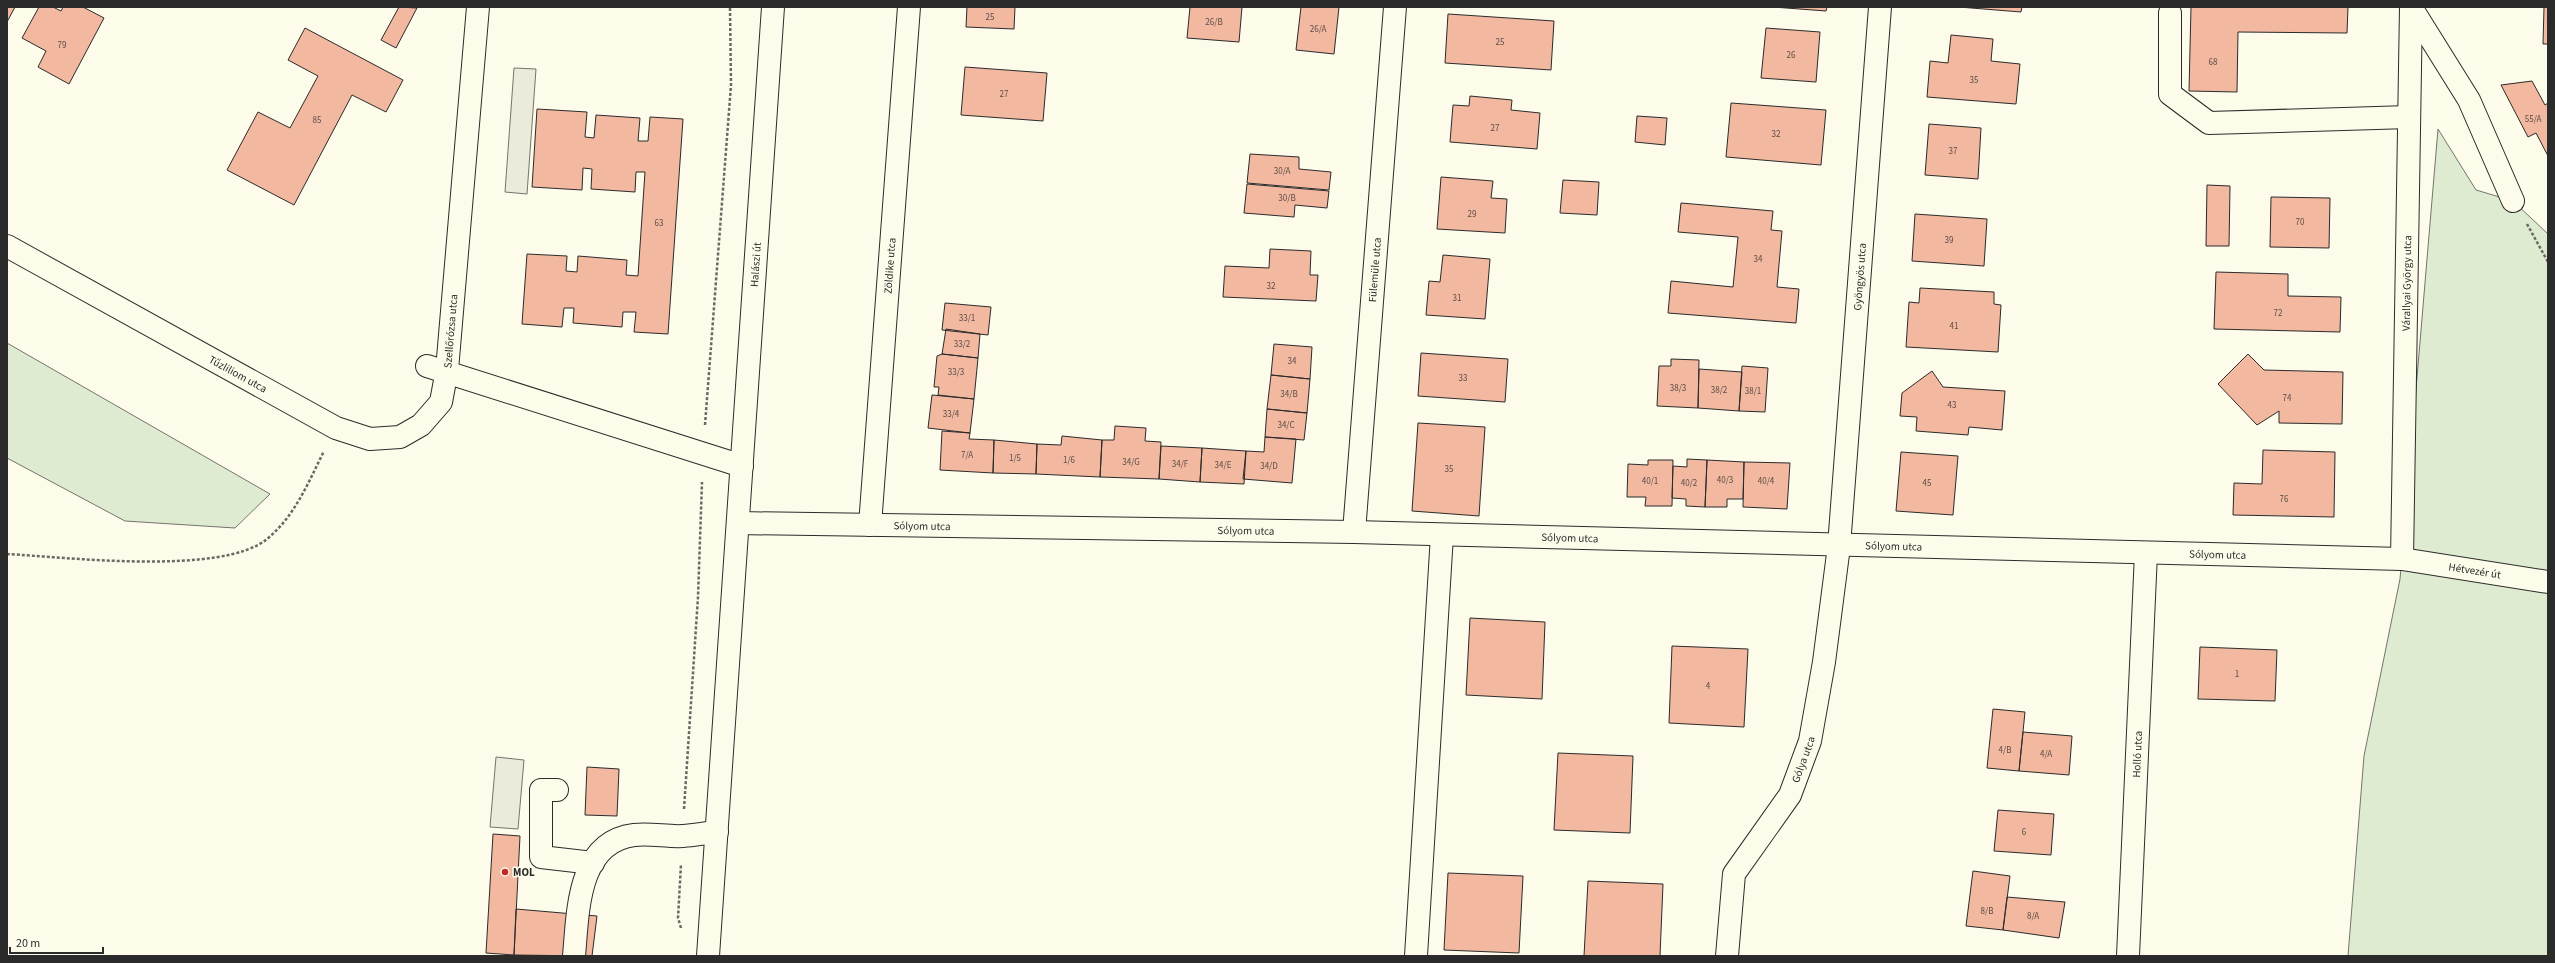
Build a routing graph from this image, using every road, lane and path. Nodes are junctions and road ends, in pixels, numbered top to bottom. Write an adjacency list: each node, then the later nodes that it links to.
1 (478, 7): 11 (street, Szellőrózsa utca)
2 (773, 7): 13 (street, Halászi út)
3 (908, 7): 15 (street, Zöldike utca)
4 (1395, 7): 16 (street, Fülemüle utca)
5 (1880, 7): 18 (street, Gyöngyös utca)
6 (2170, 14): 7 (street)
7 (2409, 117): 8 (street, Várallyai György utca); 21 (street, Várallyai György utca)
8 (2514, 202): 10 (path)
9 (7, 246): 12 (street, Tűzliliom utca)
10 (2548, 262)
11 (437, 368): 12 (street, Tűzliliom utca); 13 (street, Szellőrózsa utca)
12 (336, 428): 20 (path)
13 (742, 466): 14 (street, Halászi út)
14 (738, 523): 15 (street, Sólyom utca); 24 (street, Halászi út)
15 (870, 525): 16 (street, Sólyom utca)
16 (1354, 532): 17 (street, Sólyom utca)
17 (1442, 535): 18 (street, Sólyom utca); 28 (street)
18 (1839, 546): 19 (street, Sólyom utca); 29 (street, Gólya utca)
19 (2146, 553): 21 (street, Sólyom utca); 30 (street, Holló utca)
20 (7, 554)
21 (2402, 558): 22 (street, Hétvezér út)
22 (2548, 582)
23 (557, 790): 25 (street)
24 (717, 832): 25 (street); 27 (street, Halászi út)
25 (593, 863): 26 (street)
26 (574, 956)
27 (708, 956)
28 (1416, 956)
29 (1727, 956)
30 (2128, 956)

